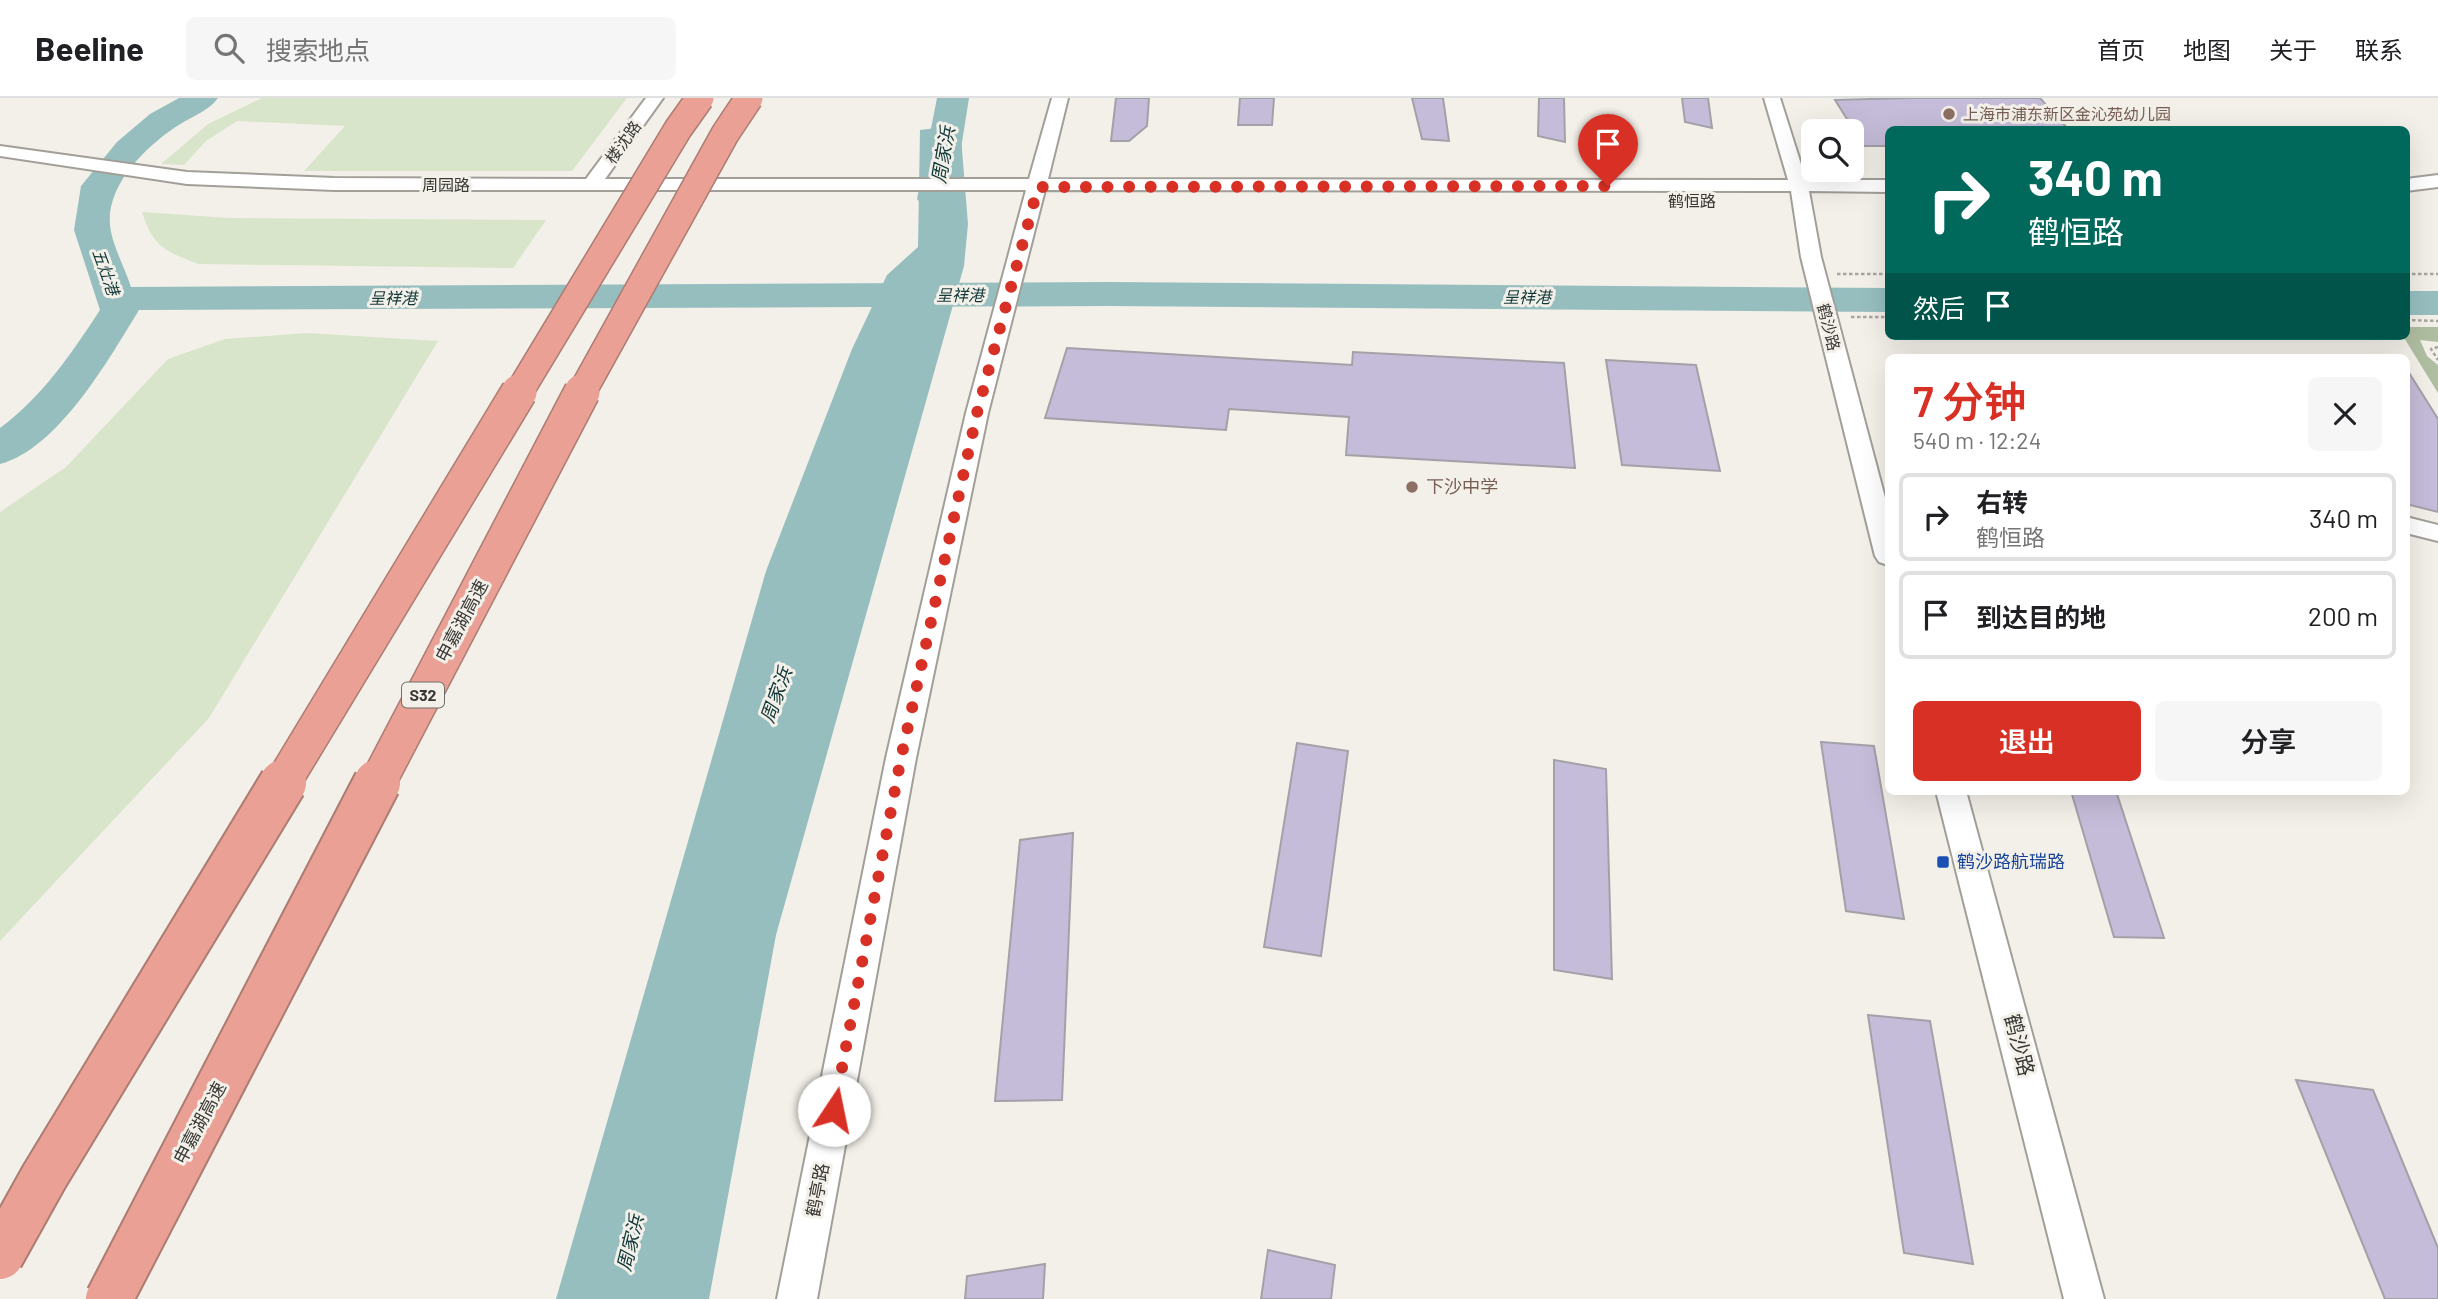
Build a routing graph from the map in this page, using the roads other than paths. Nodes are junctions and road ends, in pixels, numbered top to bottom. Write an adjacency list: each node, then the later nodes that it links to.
1 (655, 98): 14 (street, 楼沈路)
2 (700, 98): 26 (highway, bridge)
3 (749, 98): 27 (highway, 申嘉湖高速 / S32, bridge)
4 (1060, 98): 17 (street, 鹤亭路)
5 (1772, 98): 18 (street, 鹤沙路)
6 (0, 151): 9 (street)
7 (0, 166): 9 (street)
8 (2438, 167): 10 (street)
9 (58, 168): 11 (street)
10 (2410, 169)
11 (153, 181): 14 (street, 周园路); 16 (street, 周园路)
12 (2438, 181): 13 (street)
13 (2410, 184)
14 (591, 185): 16 (street, 周园路)
15 (1885, 186): 18 (street, 鹤恒路)
16 (893, 192): 17 (street, 鹤恒路)
17 (1037, 193): 18 (street, 鹤恒路); 28 (street, 鹤亭路)
18 (1800, 193): 19 (street, 鹤恒路); 20 (street, 鹤沙路)
19 (1885, 201)
20 (1862, 453): 21 (street); 24 (street, 鹤沙路)
21 (1885, 455)
22 (2410, 526): 23 (street)
23 (2438, 533)
24 (1885, 543)
25 (1952, 795): 29 (street, 鹤沙路)
26 (0, 1256)
27 (109, 1299)
28 (797, 1299)
29 (2084, 1299)

